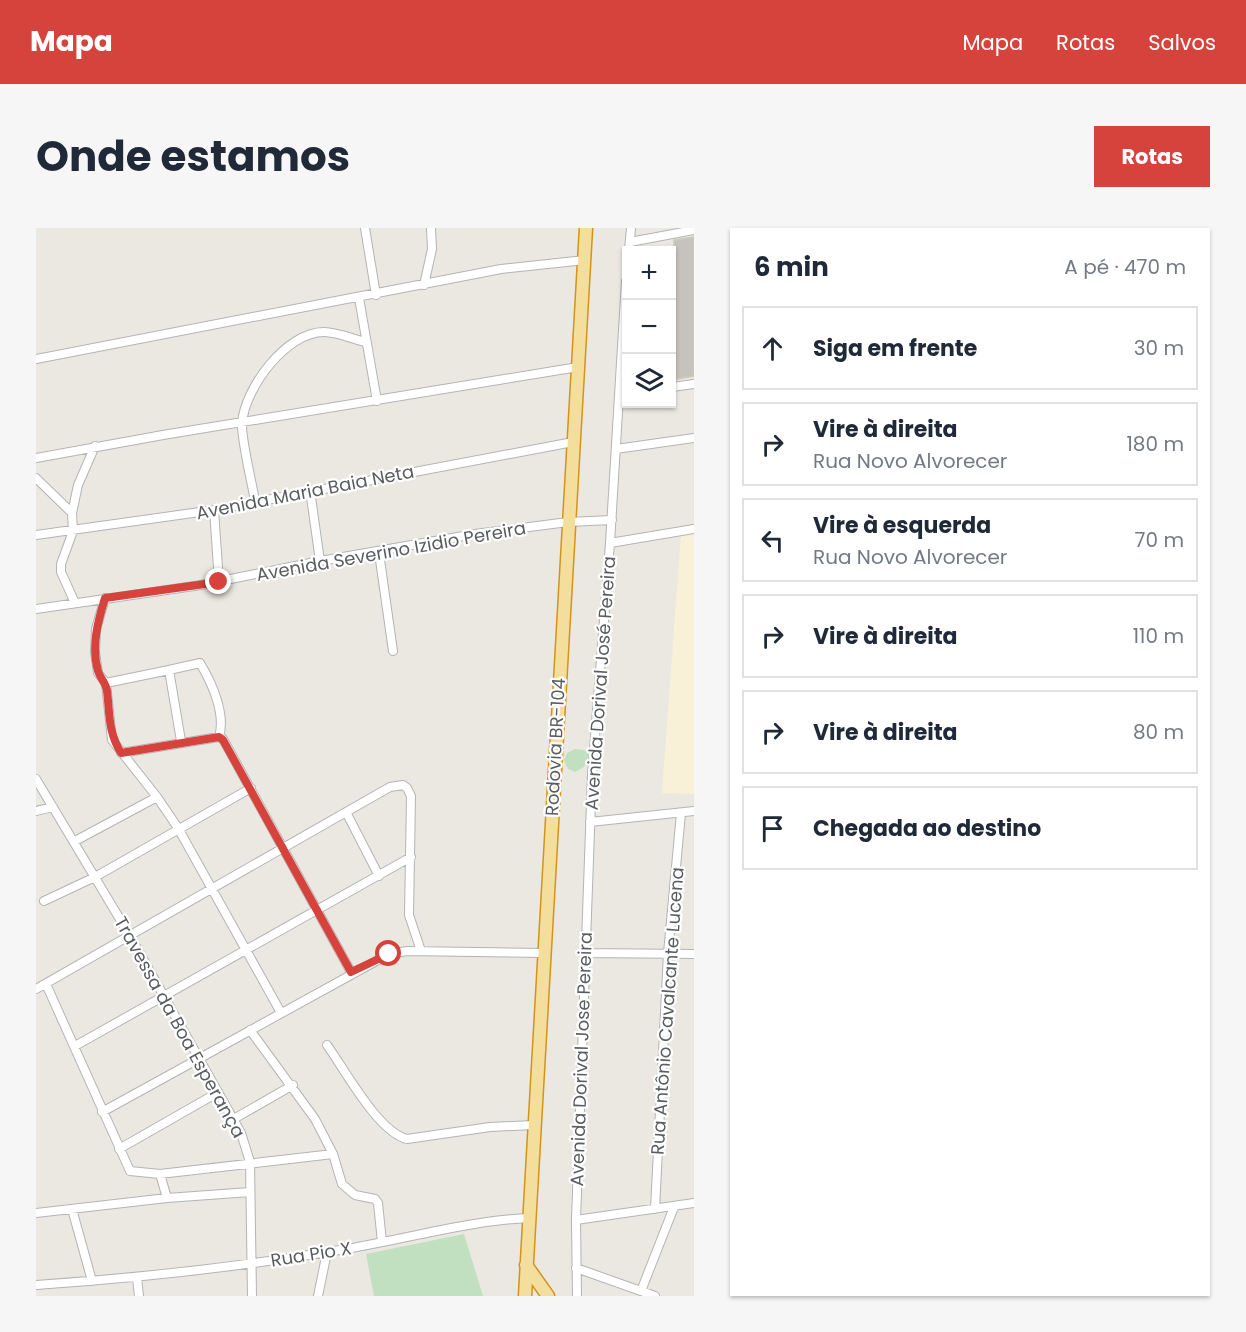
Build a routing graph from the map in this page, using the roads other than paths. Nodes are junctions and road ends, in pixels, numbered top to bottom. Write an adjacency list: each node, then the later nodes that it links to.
1 (364, 228): 9 (street)
2 (431, 228): 8 (street)
3 (586, 228): 7 (highway, Rodovia BR-104)
4 (631, 228): 6 (street)
5 (694, 230): 6 (street)
6 (629, 246)
7 (585, 260): 8 (street); 15 (highway, Rodovia BR-104)
8 (424, 285): 9 (street)
9 (375, 295): 10 (street)
10 (358, 298): 12 (street); 14 (street)
11 (626, 300): 13 (street, Avenida Dorival José Pereira)
12 (365, 342): 18 (street); 20 (street)
13 (624, 354)
14 (36, 359)
15 (578, 367): 18 (street); 22 (highway, Rodovia BR-104)
16 (694, 384): 17 (street)
17 (676, 386)
18 (376, 400): 20 (street)
19 (622, 403): 24 (street, Avenida Dorival José Pereira)
20 (242, 423): 23 (street); 28 (street)
21 (694, 438): 24 (street)
22 (573, 442): 27 (street, Avenida Maria Baia Neta); 32 (highway, Rodovia BR-104)
23 (95, 446): 25 (street); 30 (street)
24 (616, 449): 31 (street, Avenida Dorival José Pereira)
25 (36, 459)
26 (36, 478): 30 (street)
27 (309, 490): 28 (street, Avenida Maria Baia Neta); 38 (street)
28 (255, 501): 29 (street, Avenida Maria Baia Neta)
29 (214, 510): 34 (street, Avenida Maria Baia Neta); 39 (street)
30 (72, 513): 34 (street)
31 (612, 520): 32 (street, Avenida Severino Izidio Pereira); 36 (street, Avenida Dorival José Pereira)
32 (568, 522): 37 (street, Avenida Severino Izidio Pereira); 70 (highway, Rodovia BR-104)
33 (694, 529): 36 (street)
34 (73, 531): 35 (street, Avenida Maria Baia Neta); 41 (street)
35 (36, 535)
36 (610, 543): 57 (street, Avenida Dorival José Pereira)
37 (379, 553): 38 (street, Avenida Severino Izidio Pereira); 43 (street)
38 (321, 561): 39 (street, Avenida Severino Izidio Pereira)
39 (219, 582): 40 (street, Avenida Severino Izidio Pereira)
40 (105, 598): 41 (street, Avenida Severino Izidio Pereira); 45 (street)
41 (75, 603): 42 (street, Avenida Severino Izidio Pereira)
42 (36, 609)
43 (393, 651)
44 (169, 670): 45 (street); 46 (street); 47 (street)
45 (106, 683): 48 (street)
46 (219, 737): 47 (street); 50 (street)
47 (181, 741): 48 (street)
48 (121, 753): 51 (street)
49 (36, 779): 52 (street, Travessa da Boa Esperança)
50 (251, 788): 58 (street); 60 (street)
51 (157, 797): 58 (street); 59 (street)
52 (54, 807): 53 (street); 59 (street, Travessa da Boa Esperança)
53 (36, 811)
54 (694, 811): 56 (street)
55 (346, 812): 60 (street); 61 (street); 62 (street)
56 (681, 813): 57 (street); 72 (street, Rua Antônio Cavalcante Lucena)
57 (590, 822): 71 (street, Avenida Dorival Jose Pereira)
58 (177, 828): 63 (street); 64 (street)
59 (75, 841): 63 (street, Travessa da Boa Esperança)
60 (283, 849): 64 (street); 66 (street)
61 (411, 857): 62 (street); 69 (street)
62 (379, 876): 66 (street)
63 (95, 877): 65 (street); 67 (street, Travessa da Boa Esperança)
64 (212, 890): 67 (street); 68 (street)
65 (44, 901)
66 (318, 911): 68 (street); 74 (street)
67 (130, 936): 75 (street); 77 (street, Travessa da Boa Esperança)
68 (245, 951): 77 (street); 78 (street)
69 (421, 951): 70 (street); 74 (street)
70 (544, 953): 87 (highway, Rodovia BR-104)
71 (584, 953): 72 (street); 100 (street, Avenida Dorival Jose Pereira)
72 (668, 953): 73 (street); 97 (street, Rua Antônio Cavalcante Lucena)
73 (694, 954)
74 (351, 972): 78 (street)
75 (46, 984): 76 (street); 81 (street)
76 (36, 989)
77 (163, 997): 81 (street); 82 (street, Travessa da Boa Esperança)
78 (280, 1011): 79 (street)
79 (250, 1030): 82 (street); 83 (street)
80 (327, 1045): 87 (street)
81 (75, 1046): 85 (street)
82 (198, 1059): 84 (street, Travessa da Boa Esperança); 85 (street)
83 (293, 1085): 86 (street); 89 (street)
84 (217, 1093): 86 (street, Travessa da Boa Esperança); 88 (street)
85 (102, 1112): 88 (street)
86 (232, 1119): 90 (street, Travessa da Boa Esperança)
87 (534, 1125): 99 (highway, Rodovia BR-104)
88 (119, 1149): 91 (street)
89 (333, 1154): 90 (street); 101 (street)
90 (250, 1162): 91 (street); 92 (street, Travessa da Boa Esperança)
91 (160, 1174): 93 (street)
92 (250, 1192): 93 (street); 103 (street, Travessa da Boa Esperança)
93 (167, 1198): 96 (street)
94 (694, 1203): 95 (street)
95 (674, 1207): 97 (street); 109 (street)
96 (72, 1209): 98 (street); 107 (street)
97 (655, 1209): 100 (street)
98 (36, 1213)
99 (529, 1218): 101 (street, Rua Pio X); 104 (highway, Rodovia BR-104)
100 (576, 1220): 105 (street, Avenida Dorival Jose Pereira)
101 (382, 1242): 102 (street, Rua Pio X)
102 (327, 1252): 103 (street, Rua Pio X); 112 (street)
103 (251, 1263): 106 (street, Rua Pio X); 111 (street, Travessa da Boa Esperança)
104 (526, 1265): 113 (highway, Rodovia BR-104); 114 (highway)
105 (576, 1268): 109 (street); 115 (street, Avenida Dorival Jose Pereira)
106 (137, 1278): 107 (street, Rua Pio X); 110 (street)
107 (92, 1281): 108 (street, Rua Pio X)
108 (36, 1285)
109 (641, 1291): 116 (street)
110 (139, 1296)
111 (252, 1296)
112 (318, 1296)
113 (525, 1296)
114 (548, 1296)
115 (577, 1296)
116 (655, 1296)

